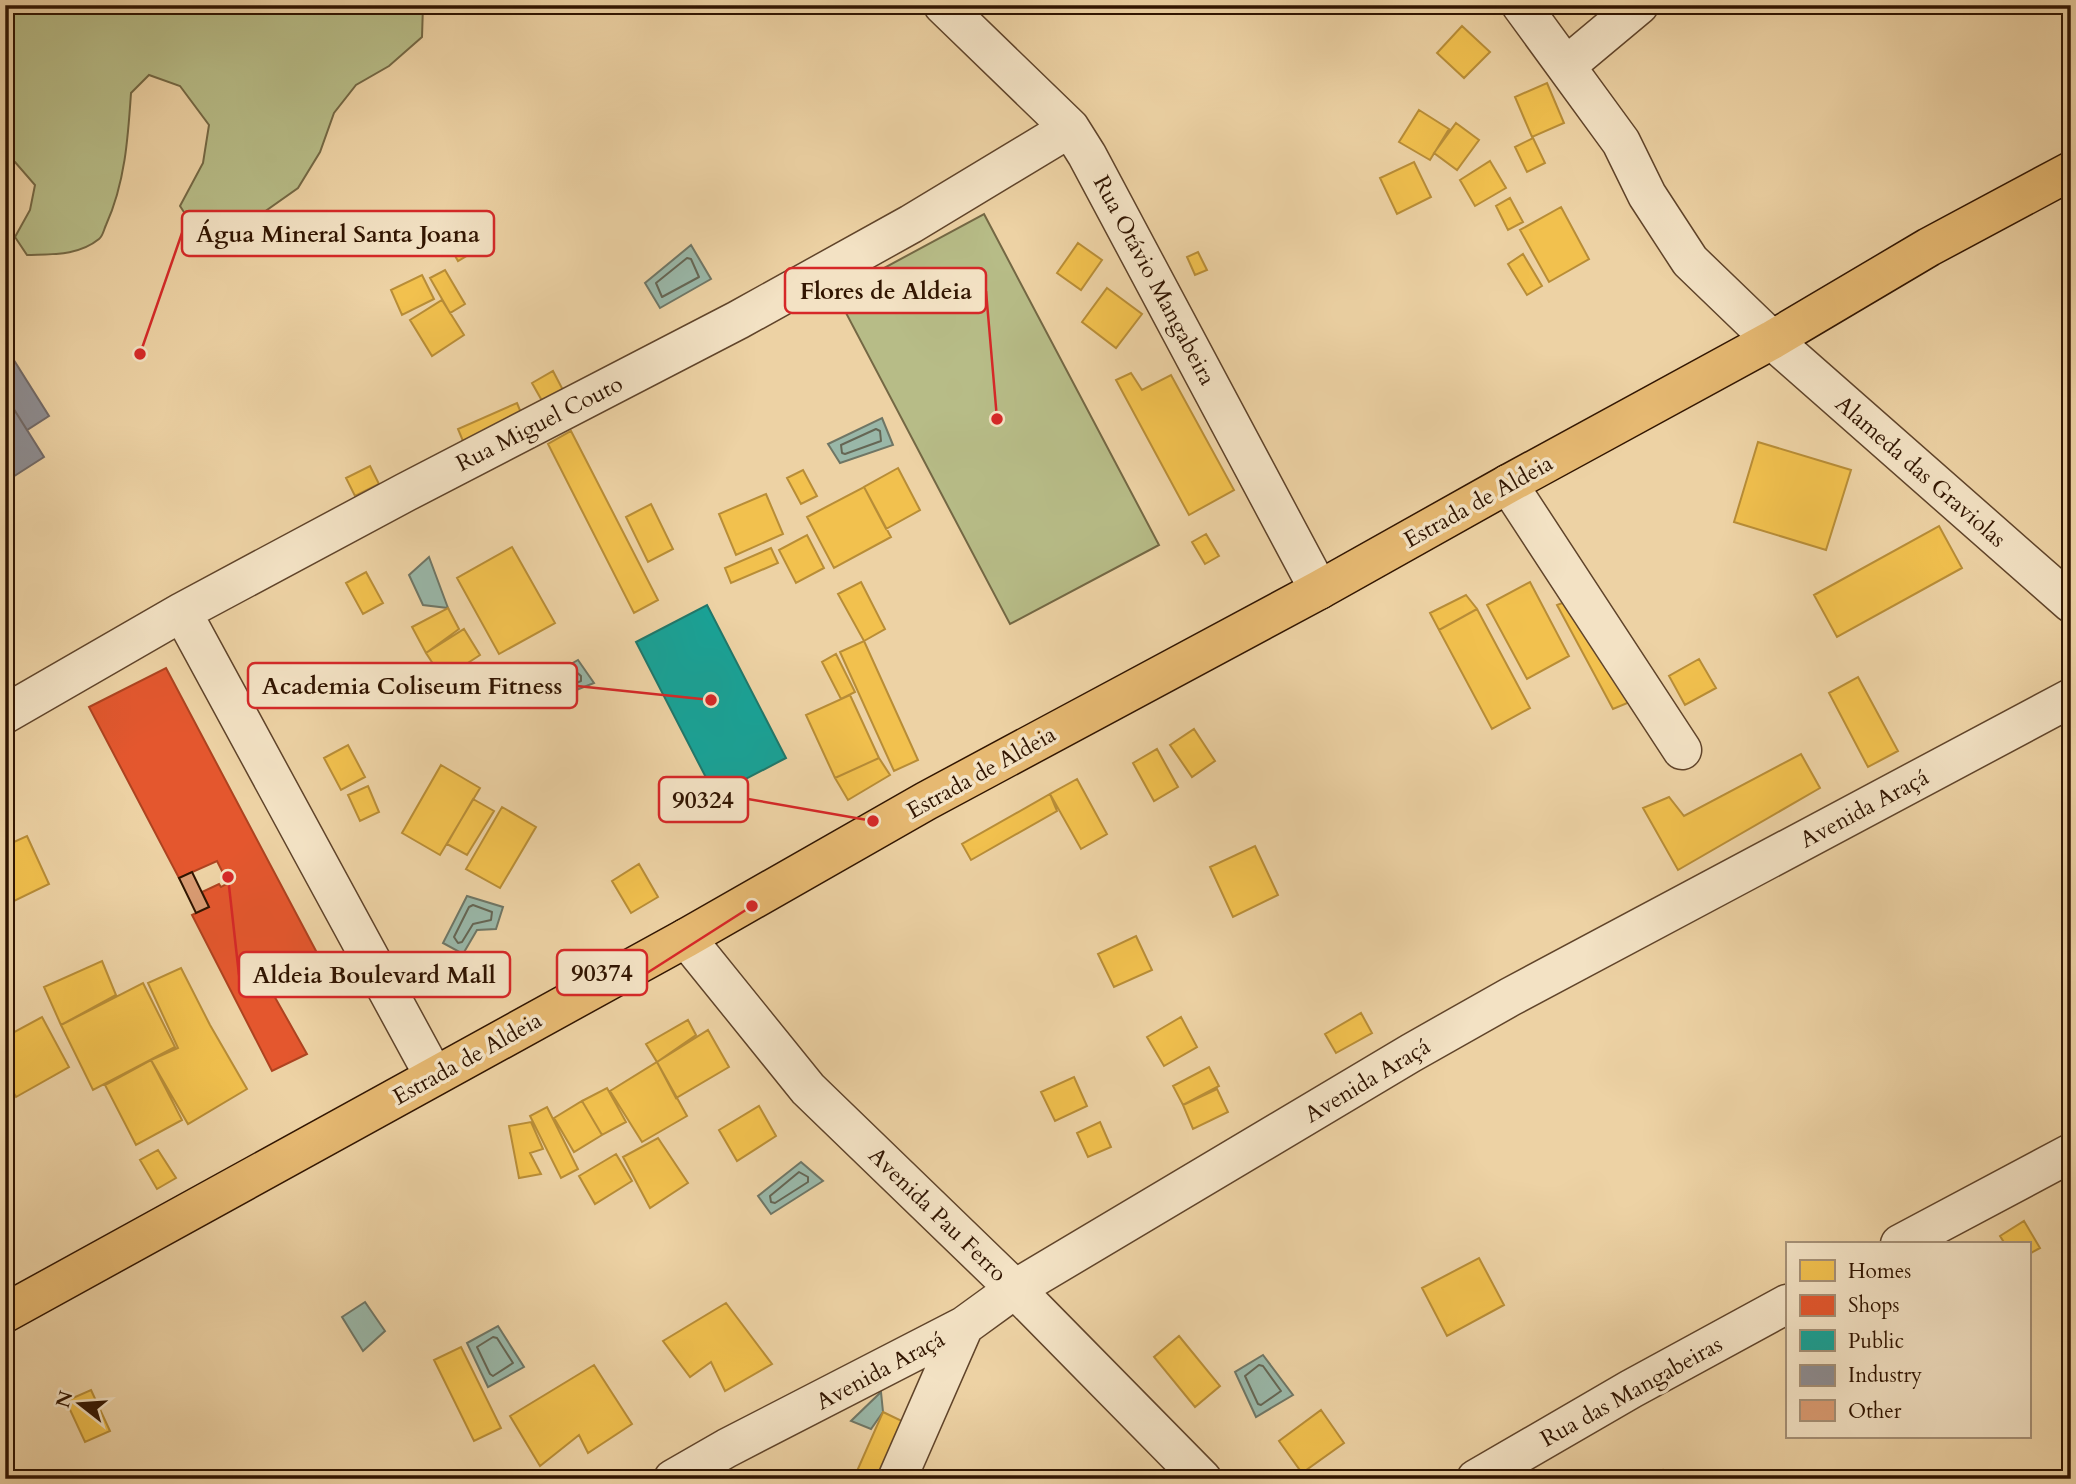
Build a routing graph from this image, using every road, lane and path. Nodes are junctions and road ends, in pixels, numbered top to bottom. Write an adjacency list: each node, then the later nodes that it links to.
1 (943, 5): 5 (street, Rua Otávio Mangabeira)
2 (1521, 5): 4 (street, Alameda das Graviolas)
3 (1639, 5): 4 (street)
4 (1566, 66): 7 (street, Alameda das Graviolas)
5 (1070, 128): 9 (street, Rua Otávio Mangabeira); 11 (street, Rua Miguel Couto)
6 (2071, 171): 7 (main road, Estrada de Aldeia)
7 (1772, 340): 8 (main road, Estrada de Aldeia); 10 (street, Alameda das Graviolas)
8 (1508, 484): 9 (main road, Estrada de Aldeia); 14 (street)
9 (1320, 590): 15 (main road, Estrada de Aldeia)
10 (2071, 603)
11 (182, 612): 13 (street, Rua Miguel Couto); 16 (street)
12 (2071, 698): 19 (street, Avenida Araçá)
13 (5, 714)
14 (1682, 750)
15 (686, 938): 16 (main road, Estrada de Aldeia); 19 (street, Avenida Pau Ferro)
16 (434, 1076): 21 (main road, Estrada de Aldeia)
17 (2071, 1153): 18 (street)
18 (1904, 1242)
19 (1015, 1289): 22 (street, Avenida Araçá); 25 (street, Avenida Pau Ferro)
20 (1786, 1305): 26 (street, Rua das Mangabeiras)
21 (5, 1313)
22 (964, 1326): 23 (street, Avenida Araçá); 24 (street)
23 (673, 1479)
24 (897, 1479)
25 (1202, 1479)
26 (1476, 1479)

